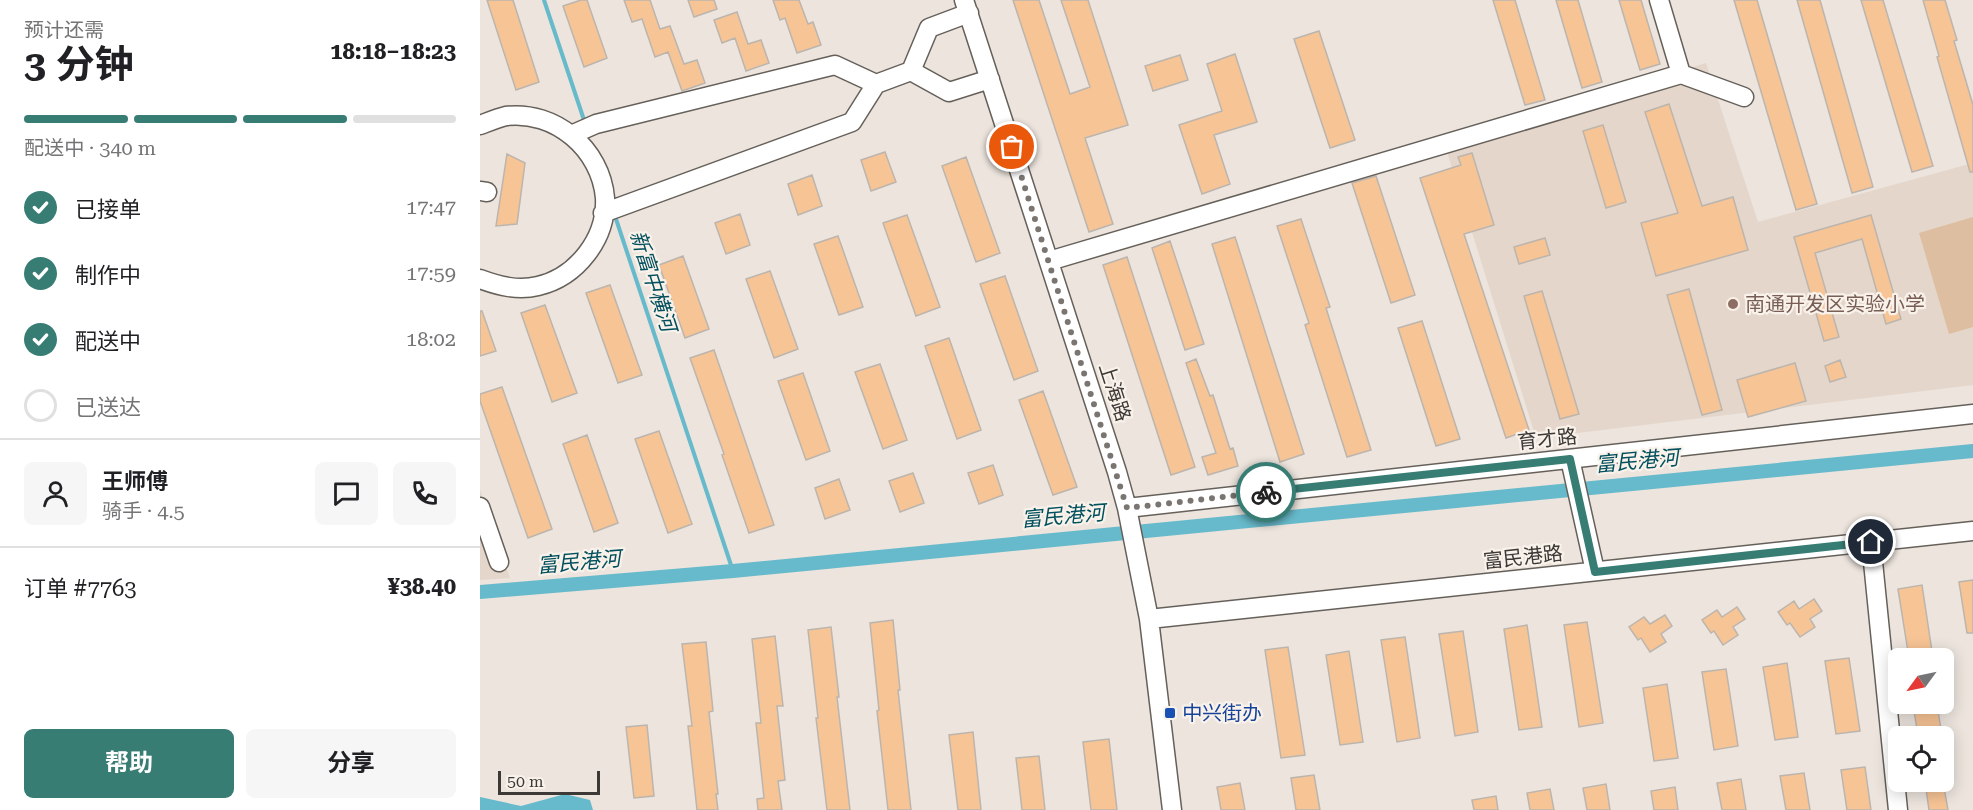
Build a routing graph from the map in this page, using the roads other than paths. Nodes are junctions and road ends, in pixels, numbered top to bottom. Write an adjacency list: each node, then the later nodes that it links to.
1 (1659, 0): 4 (street)
2 (966, 7): 3 (street); 5 (street, 上海路)
3 (911, 71): 5 (street); 6 (street)
4 (1681, 74): 7 (street); 11 (street)
5 (990, 79): 11 (street, 上海路)
6 (876, 84): 9 (street); 10 (street)
7 (1744, 97)
8 (480, 124): 9 (street)
9 (571, 135): 10 (street)
10 (603, 213): 12 (street)
11 (1049, 261): 16 (street, 上海路)
12 (480, 279)
13 (1973, 414): 14 (street, 育才路)
14 (1570, 459): 16 (street, 育才路); 20 (street)
15 (480, 507): 19 (street)
16 (1127, 508): 21 (street, 上海路)
17 (1973, 531): 18 (street, 富民港路)
18 (1871, 542): 20 (street, 富民港路); 23 (street)
19 (499, 562)
20 (1595, 572): 21 (street, 富民港路)
21 (1149, 619): 22 (street, 上海路)
22 (1172, 810)
23 (1898, 810)

